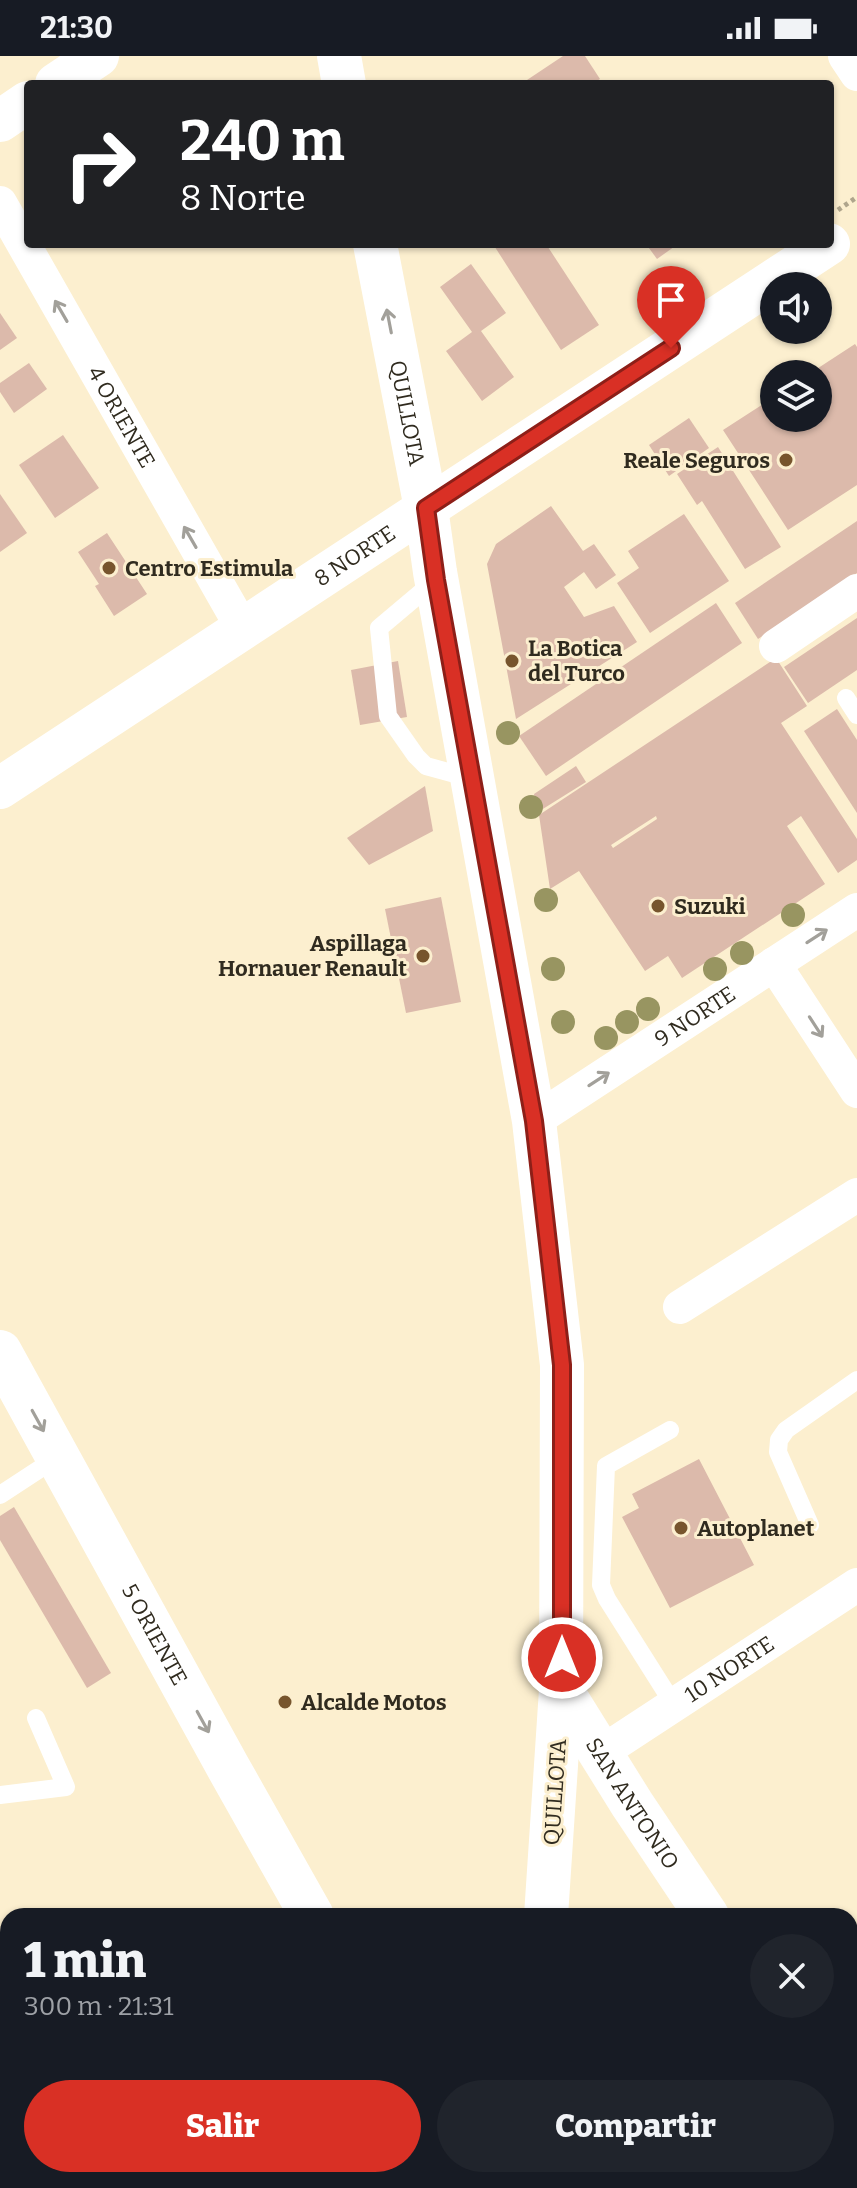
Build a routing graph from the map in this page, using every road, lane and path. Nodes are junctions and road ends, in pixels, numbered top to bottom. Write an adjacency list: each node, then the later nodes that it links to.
1 (98, 56): 5 (street)
2 (339, 56): 6 (main road)
3 (845, 56): 4 (street)
4 (857, 74)
5 (62, 80)
6 (343, 80)
7 (24, 105): 8 (street)
8 (0, 121)
9 (857, 197): 11 (path)
10 (0, 203): 14 (street, 4 ORIENTE, one-way to 10)
11 (834, 211)
12 (857, 226): 13 (street, 8 NORTE)
13 (834, 241)
14 (24, 245)
15 (26, 248): 21 (street, 4 ORIENTE, one-way to 15)
16 (376, 248): 18 (main road, QUILLOTA, one-way to 16)
17 (824, 248): 18 (street, 8 NORTE)
18 (426, 508): 19 (main road, QUILLOTA); 21 (street, 8 NORTE)
19 (436, 580): 25 (main road, QUILLOTA); 25 (lane)
20 (857, 591): 22 (street)
21 (243, 629): 26 (street, 8 NORTE)
22 (776, 646)
23 (846, 698): 24 (lane)
24 (857, 715)
25 (472, 779): 30 (main road, QUILLOTA)
26 (0, 788)
27 (857, 910): 28 (street, 9 NORTE, one-way to 27)
28 (774, 964): 29 (street, one-way to 29); 30 (street, 9 NORTE, one-way to 28)
29 (857, 1091)
30 (534, 1121): 37 (main road, QUILLOTA)
31 (857, 1195): 32 (street)
32 (680, 1307)
33 (0, 1352): 36 (main road, 5 ORIENTE, one-way to 36)
34 (857, 1380): 39 (lane)
35 (670, 1430): 37 (lane)
36 (58, 1457): 38 (lane); 46 (main road, 5 ORIENTE, one-way to 46)
37 (584, 1467): 41 (main road, QUILLOTA); 42 (lane)
38 (0, 1495)
39 (810, 1525)
40 (857, 1585): 42 (street, 10 NORTE)
41 (561, 1690): 44 (main road, SAN ANTONIO); 47 (main road, QUILLOTA)
42 (674, 1705): 44 (street, 10 NORTE)
43 (36, 1718): 45 (lane)
44 (602, 1752): 48 (main road, SAN ANTONIO)
45 (0, 1795)
46 (308, 1908)
47 (547, 1908)
48 (702, 1908)

